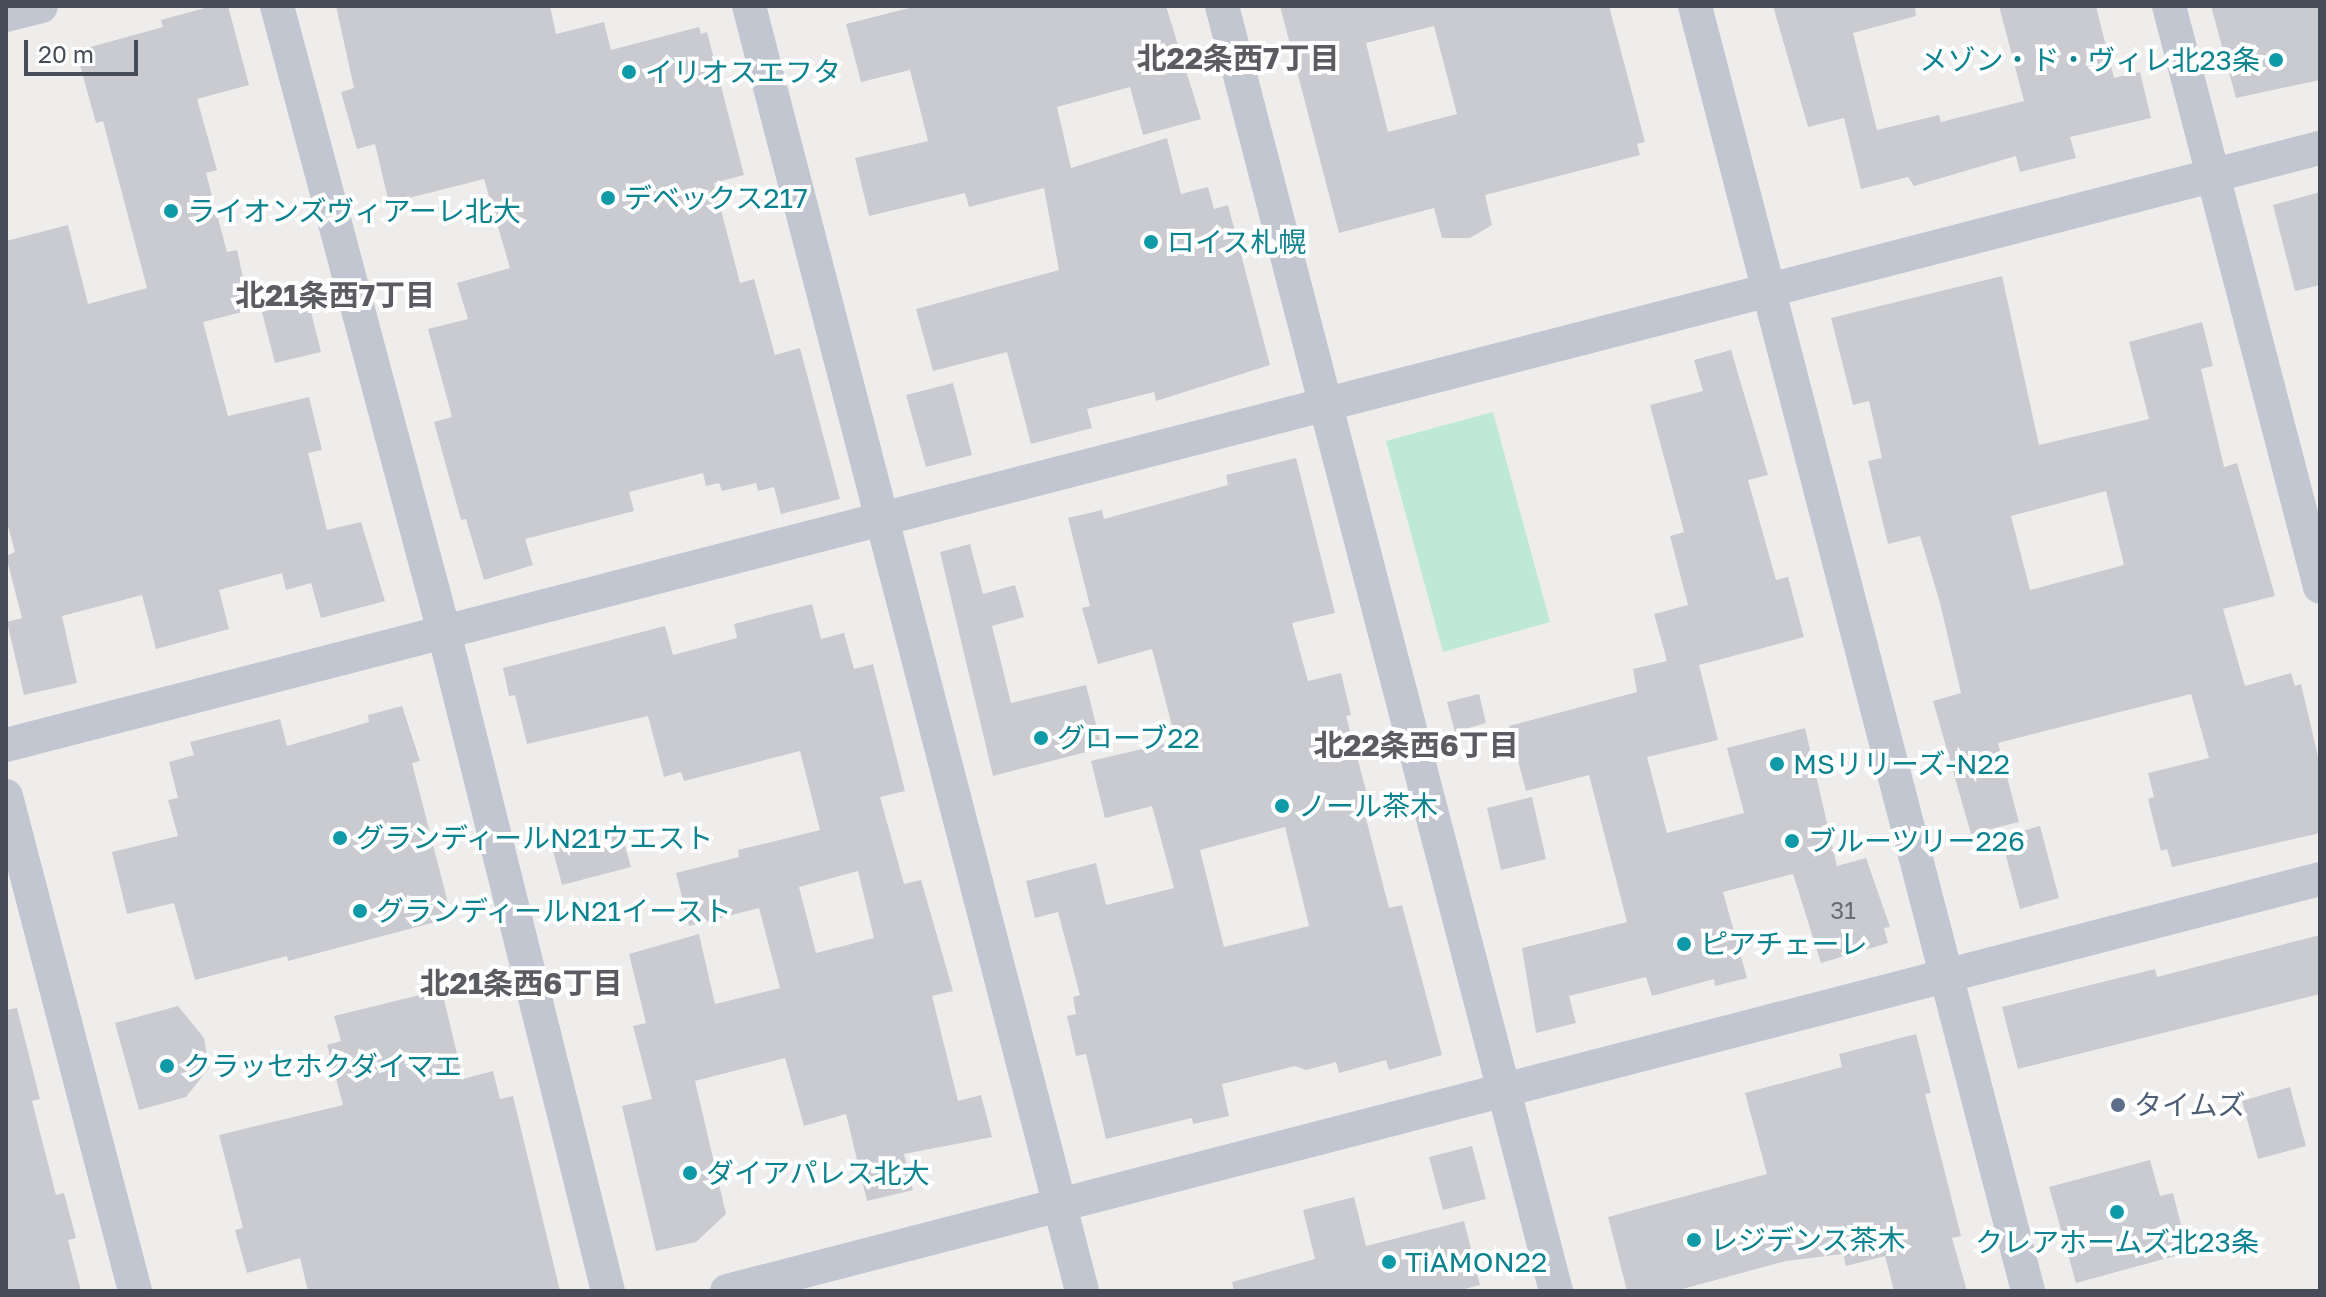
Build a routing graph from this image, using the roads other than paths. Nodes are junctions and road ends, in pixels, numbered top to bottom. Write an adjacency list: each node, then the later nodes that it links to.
1 (41, 6): 7 (street)
2 (277, 6): 14 (street)
3 (749, 6): 12 (street)
4 (1222, 6): 11 (street)
5 (1695, 6): 10 (street)
6 (2169, 6): 9 (street)
7 (6, 15)
8 (2320, 148): 9 (street)
9 (2214, 175): 10 (street); 13 (street)
10 (1769, 291): 11 (street); 18 (street)
11 (1325, 405): 12 (street); 19 (street)
12 (883, 519): 14 (street); 20 (street)
13 (2320, 587)
14 (444, 632): 15 (street); 22 (street)
15 (6, 745)
16 (6, 796): 21 (street)
17 (2320, 879): 18 (street)
18 (1946, 976): 19 (street); 26 (street)
19 (1503, 1091): 20 (street); 25 (street)
20 (1059, 1205): 23 (street); 24 (street)
21 (135, 1291)
22 (608, 1291)
23 (727, 1291)
24 (1082, 1291)
25 (1556, 1291)
26 (2028, 1291)

